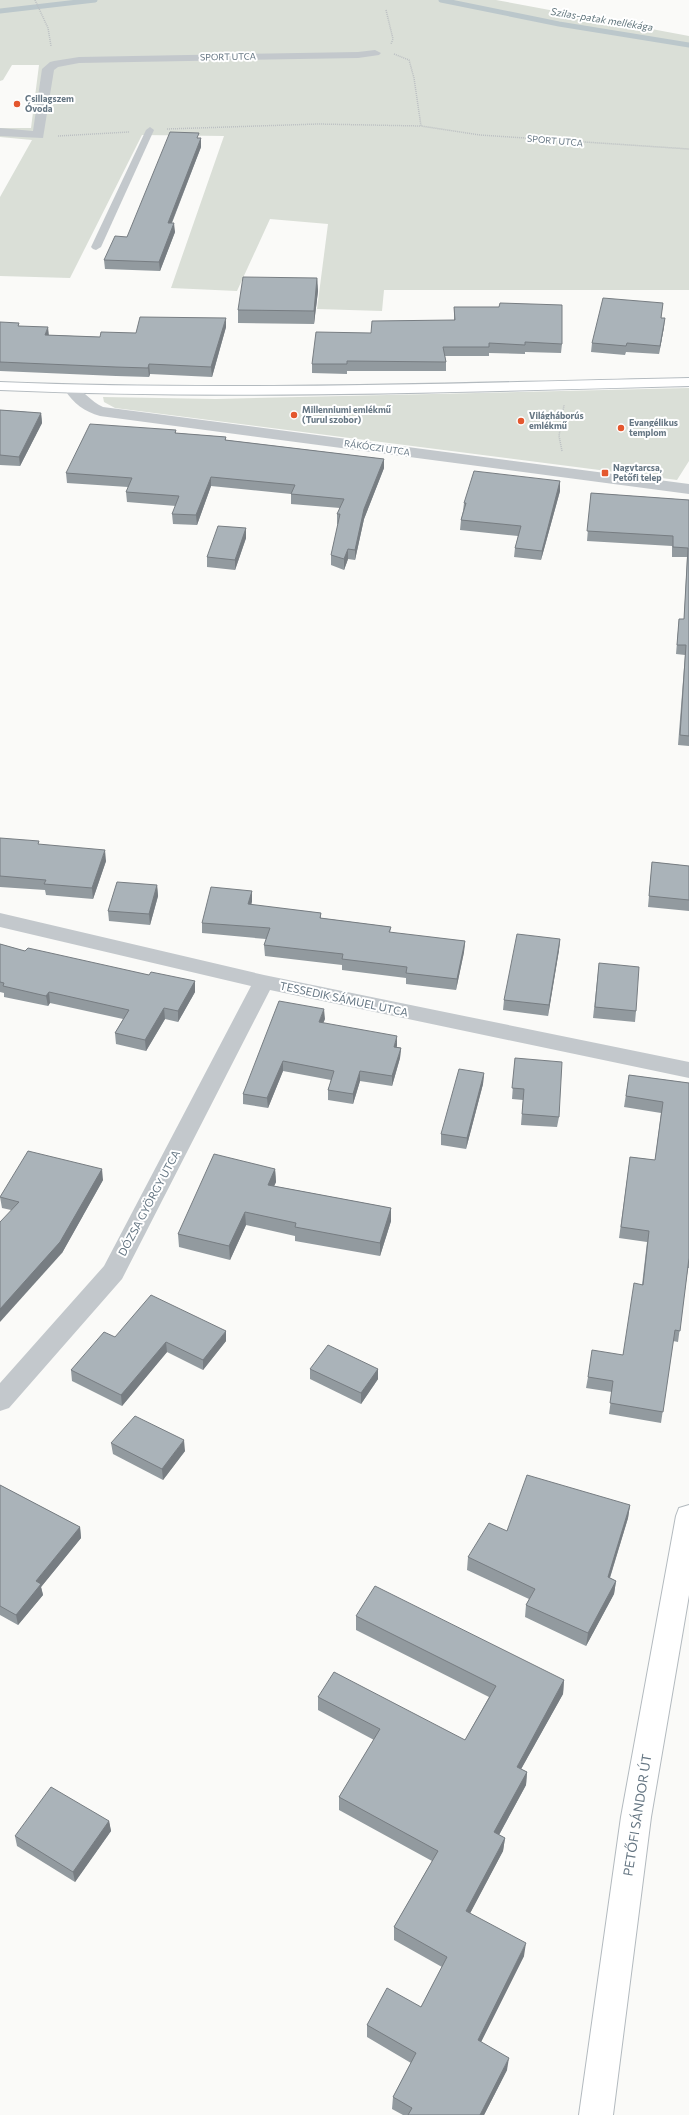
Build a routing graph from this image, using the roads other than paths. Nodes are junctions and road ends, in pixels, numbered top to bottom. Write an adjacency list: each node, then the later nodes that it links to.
1 (375, 53): 3 (street, SPORT UTCA)
2 (150, 130): 4 (lane)
3 (0, 132)
4 (96, 247)
5 (689, 382): 7 (main road)
6 (0, 386): 7 (main road)
7 (72, 390): 8 (street, RÁKÓCZI UTCA)
8 (689, 489)
9 (0, 920): 10 (street, TESSEDIK SÁMUEL UTCA)
10 (264, 982): 11 (street, TESSEDIK SÁMUEL UTCA); 12 (street, DÓZSA GYÖRGY UTCA)
11 (689, 1070)
12 (0, 1401)
13 (689, 1516): 14 (main road, PETŐFI SÁNDOR ÚT)
14 (683, 1574): 15 (main road, PETŐFI SÁNDOR ÚT)
15 (596, 2115)

